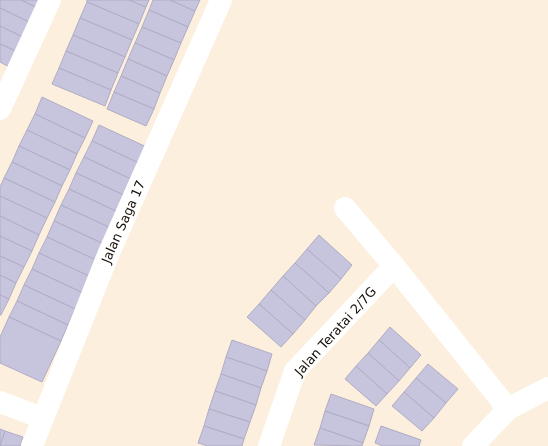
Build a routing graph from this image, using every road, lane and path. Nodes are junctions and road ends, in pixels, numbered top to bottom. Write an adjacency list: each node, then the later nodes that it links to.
1 (50, 0): 3 (street)
2 (221, 0): 9 (street, Jalan Saga 17)
3 (0, 109)
4 (345, 208): 5 (street)
5 (394, 266): 8 (street); 11 (street, Jalan Teratai 2/7G)
6 (548, 388): 8 (street)
7 (0, 402): 9 (street)
8 (508, 409): 12 (street)
9 (42, 418): 10 (street, Jalan Saga 17)
10 (32, 446)
11 (269, 446)
12 (473, 446)

